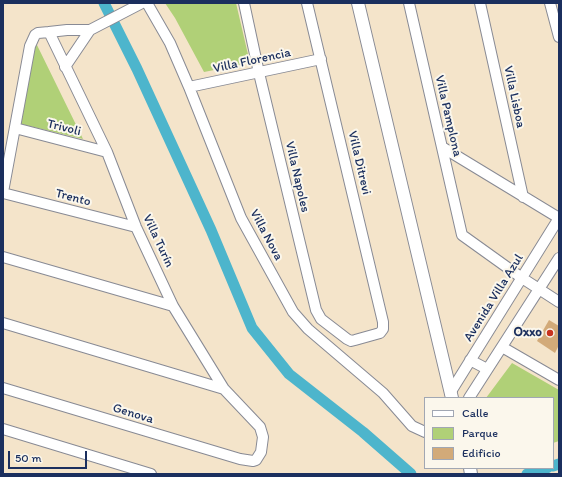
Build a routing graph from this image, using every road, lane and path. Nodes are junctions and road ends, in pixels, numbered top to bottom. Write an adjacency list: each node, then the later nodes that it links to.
1 (142, 3): 9 (street)
2 (147, 3): 15 (street, Villa Nova)
3 (244, 3): 14 (street, Villa Napoles)
4 (307, 3): 12 (street, Villa Ditrevi)
5 (358, 3): 37 (street)
6 (409, 3): 17 (street, Villa Pamplona)
7 (480, 3): 20 (street, Villa Lisboa)
8 (550, 3): 11 (street)
9 (94, 28): 10 (street); 13 (street)
10 (49, 32): 13 (street, Villa Turín); 16 (street)
11 (559, 37)
12 (321, 59): 14 (street, Villa Florencia); 30 (street, Villa Ditrevi)
13 (65, 67): 18 (street, Villa Turín)
14 (259, 73): 15 (street, Villa Florencia); 30 (street, Villa Napoles)
15 (189, 87): 40 (street, Villa Nova)
16 (15, 128): 18 (street, Trivoli); 19 (street)
17 (442, 147): 20 (street); 25 (street, Villa Pamplona)
18 (107, 152): 22 (street, Villa Turín)
19 (3, 192): 22 (street, Trento)
20 (523, 196): 21 (street)
21 (559, 218): 25 (street, Avenida Villa Azul)
22 (136, 227): 28 (street, Villa Turín)
23 (3, 257): 28 (street)
24 (559, 258): 26 (street)
25 (522, 278): 26 (street); 32 (street, Avenida Villa Azul)
26 (539, 290): 27 (street); 31 (street)
27 (559, 302)
28 (173, 306): 36 (street, Villa Turín)
29 (3, 323): 36 (street)
30 (350, 341)
31 (502, 347): 33 (street); 34 (street)
32 (470, 360): 33 (street); 37 (street, Avenida Villa Azul)
33 (487, 369): 38 (street)
34 (559, 380)
35 (3, 388): 41 (street, Genova)
36 (224, 389): 41 (street, Villa Turín)
37 (451, 395)
38 (470, 397)
39 (3, 429): 42 (street)
40 (424, 432)
41 (256, 460)
42 (151, 474)

